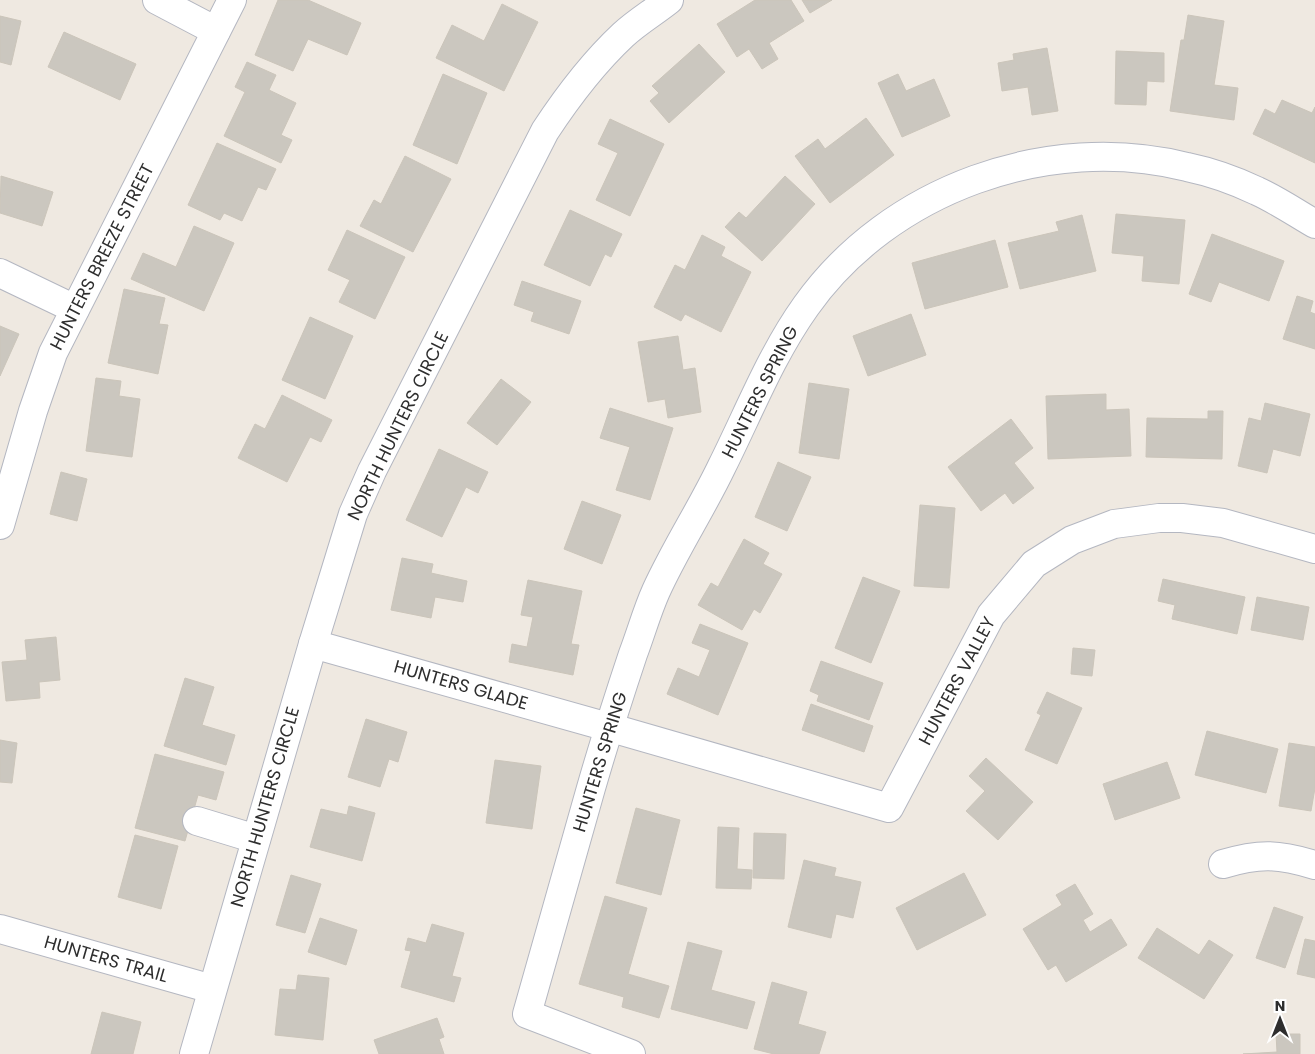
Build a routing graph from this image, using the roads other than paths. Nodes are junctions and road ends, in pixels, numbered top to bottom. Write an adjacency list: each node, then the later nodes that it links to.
1 (157, 0): 4 (street)
2 (232, 0): 4 (street, HUNTERS BREEZE STREET)
3 (669, 0): 10 (street, NORTH HUNTERS CIRCLE)
4 (216, 30): 7 (street, HUNTERS BREEZE STREET)
5 (1315, 224): 11 (street, HUNTERS SPRING)
6 (0, 272): 7 (street)
7 (75, 309): 8 (street, HUNTERS BREEZE STREET)
8 (0, 525)
9 (1315, 550): 11 (street, HUNTERS VALLEY)
10 (313, 644): 11 (street, HUNTERS GLADE); 13 (street, NORTH HUNTERS CIRCLE)
11 (608, 727): 19 (street, HUNTERS SPRING)
12 (198, 821): 13 (street)
13 (256, 839): 17 (street, NORTH HUNTERS CIRCLE)
14 (1223, 864): 15 (street)
15 (1315, 865)
16 (0, 929): 17 (street, HUNTERS TRAIL)
17 (212, 990): 18 (street, NORTH HUNTERS CIRCLE)
18 (194, 1054)
19 (631, 1054)

